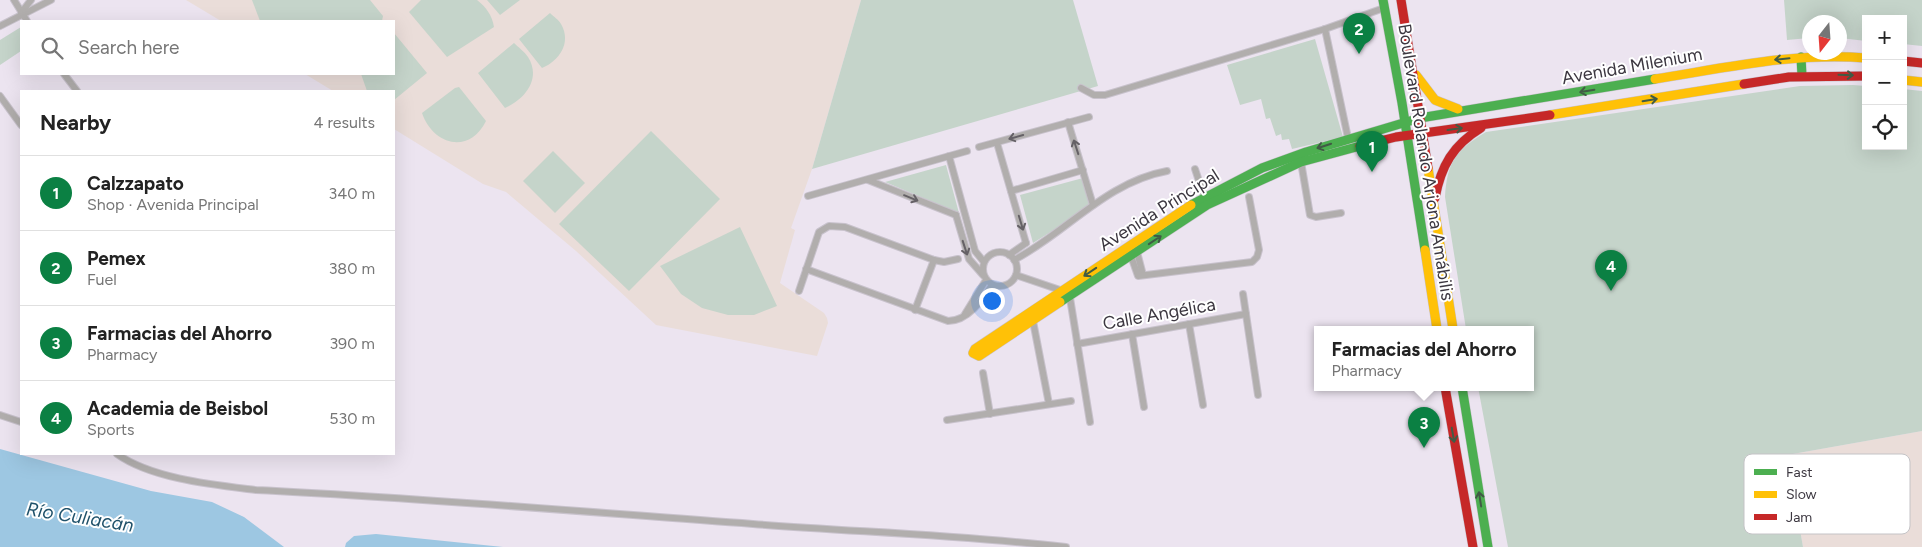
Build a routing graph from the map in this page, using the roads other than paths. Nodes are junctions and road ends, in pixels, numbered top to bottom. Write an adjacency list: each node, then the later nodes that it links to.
1 (14, 0): 6 (street)
2 (31, 0): 6 (street)
3 (51, 0): 6 (street)
4 (1401, 0): 14 (street, Boulevard Rolando Arjona Amábilis)
5 (1384, 4): 9 (street); 27 (street, Boulevard Rolando Arjona Amábilis)
6 (21, 13): 7 (street); 8 (street)
7 (26, 20)
8 (0, 26)
9 (1325, 29): 20 (street); 32 (street)
10 (1801, 57): 11 (street, Avenida Milenium); 16 (street); 23 (street, Avenida Milenium, one-way to 23)
11 (1862, 58)
12 (1907, 62): 13 (street)
13 (1922, 63)
14 (1413, 71): 23 (street); 25 (street, Boulevard Rolando Arjona Amábilis)
15 (65, 75): 21 (street)
16 (1802, 76): 17 (street, Avenida Milenium, one-way to 17); 29 (street, Avenida Milenium, one-way to 16)
17 (1862, 76)
18 (1907, 80): 19 (street)
19 (1922, 82)
20 (1081, 88)
21 (76, 90)
22 (0, 96): 28 (street)
23 (1461, 110): 25 (street, Avenida Milenium)
24 (1089, 117): 26 (street)
25 (1420, 118): 27 (street, Avenida Milenium); 30 (street, Boulevard Rolando Arjona Amábilis)
26 (1068, 122): 33 (street, one-way to 33); 39 (street, one-way to 26)
27 (1405, 123): 31 (street, Boulevard Rolando Arjona Amábilis); 32 (street, Avenida Principal)
28 (20, 124)
29 (1487, 124): 30 (street, Avenida Milenium, one-way to 29); 48 (street)
30 (1422, 133): 31 (street, Avenida Milenium); 48 (street, Boulevard Rolando Arjona Amábilis)
31 (1406, 135): 37 (street, Avenida Principal); 72 (street, Boulevard Rolando Arjona Amábilis)
32 (1348, 138): 44 (street, Avenida Principal, one-way to 44)
33 (997, 143): 34 (street); 42 (street)
34 (979, 148)
35 (967, 151): 36 (street)
36 (949, 156): 41 (street); 49 (street)
37 (1301, 162): 47 (street, Avenida Principal); 50 (street)
38 (1195, 169): 44 (street)
39 (1084, 170): 42 (street); 46 (street)
40 (1167, 171): 46 (street)
41 (868, 180): 43 (street); 51 (street, one-way to 51)
42 (1011, 191): 52 (street, one-way to 52)
43 (808, 196)
44 (1204, 196): 47 (street); 65 (street, Avenida Principal, one-way to 65)
45 (1249, 197): 54 (street)
46 (1093, 205): 53 (street)
47 (1207, 205): 54 (street, Avenida Principal, one-way to 47)
48 (1433, 209): 73 (street, Boulevard Rolando Arjona Amábilis)
49 (964, 213): 51 (street); 59 (street)
50 (1341, 213)
51 (956, 215): 62 (street, one-way to 62)
52 (1026, 243): 53 (street); 55 (street)
53 (1032, 249): 58 (street)
54 (1134, 254): 65 (street, Avenida Principal)
55 (1009, 255): 58 (street); 59 (street)
56 (958, 259): 57 (street)
57 (934, 260): 60 (street); 67 (street)
58 (1014, 260): 61 (street)
59 (984, 262): 62 (street)
60 (806, 269): 64 (street); 67 (street)
61 (1016, 276): 63 (street); 65 (street)
62 (985, 278): 63 (street); 69 (street)
63 (992, 285): 69 (street)
64 (799, 291)
65 (1066, 294): 70 (street, Avenida Principal); 75 (street)
66 (1243, 294): 68 (street)
67 (915, 310): 69 (street)
68 (1246, 314): 71 (street, Calle Angélica); 80 (street)
69 (964, 316)
70 (1033, 316): 76 (street, Avenida Principal); 82 (street)
71 (1190, 324): 74 (street, Calle Angélica); 83 (street)
72 (1437, 326)
73 (1452, 326)
74 (1132, 334): 75 (street, Calle Angélica); 84 (street)
75 (1077, 344): 89 (street)
76 (979, 351)
77 (983, 373): 85 (street)
78 (1447, 391): 92 (street, one-way to 92)
79 (1463, 391): 93 (street, one-way to 79)
80 (1258, 395)
81 (1071, 401): 82 (street)
82 (1048, 404): 85 (street)
83 (1203, 405)
84 (1144, 407)
85 (990, 414): 87 (street)
86 (0, 415): 88 (street)
87 (948, 420)
88 (20, 422)
89 (1090, 422)
90 (119, 455): 91 (street)
91 (1066, 547)
92 (1473, 547)
93 (1488, 547)

